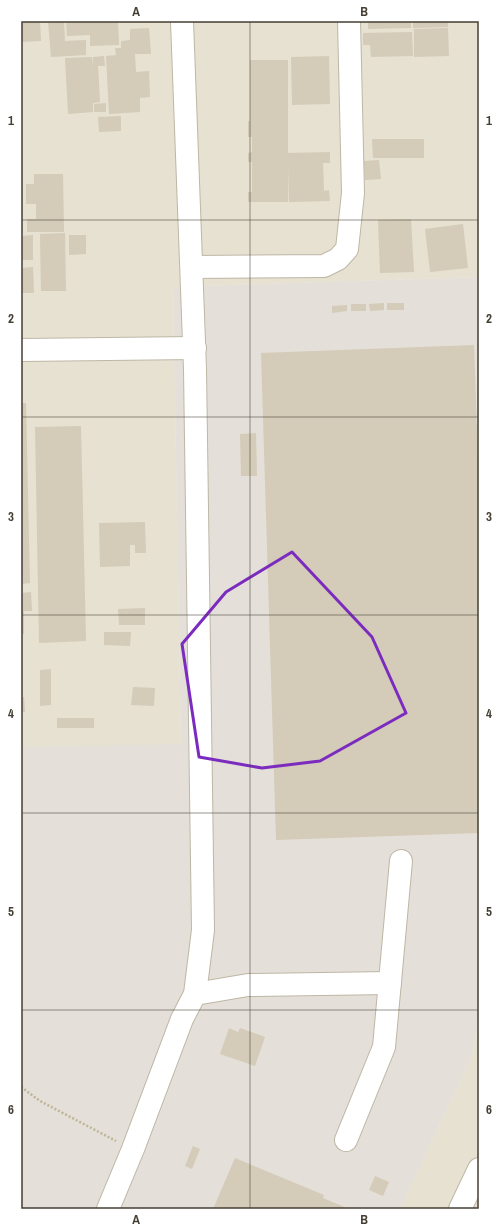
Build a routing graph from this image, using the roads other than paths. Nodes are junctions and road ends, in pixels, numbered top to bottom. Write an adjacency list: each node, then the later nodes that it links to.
1 (182, 21): 3 (street)
2 (349, 21): 3 (street)
3 (192, 267): 4 (street)
4 (195, 348): 5 (street); 8 (street)
5 (21, 350)
6 (401, 860): 7 (street)
7 (390, 983): 8 (street); 9 (street)
8 (195, 994): 11 (street)
9 (346, 1140)
10 (479, 1169): 12 (street)
11 (108, 1209)
12 (460, 1209)

